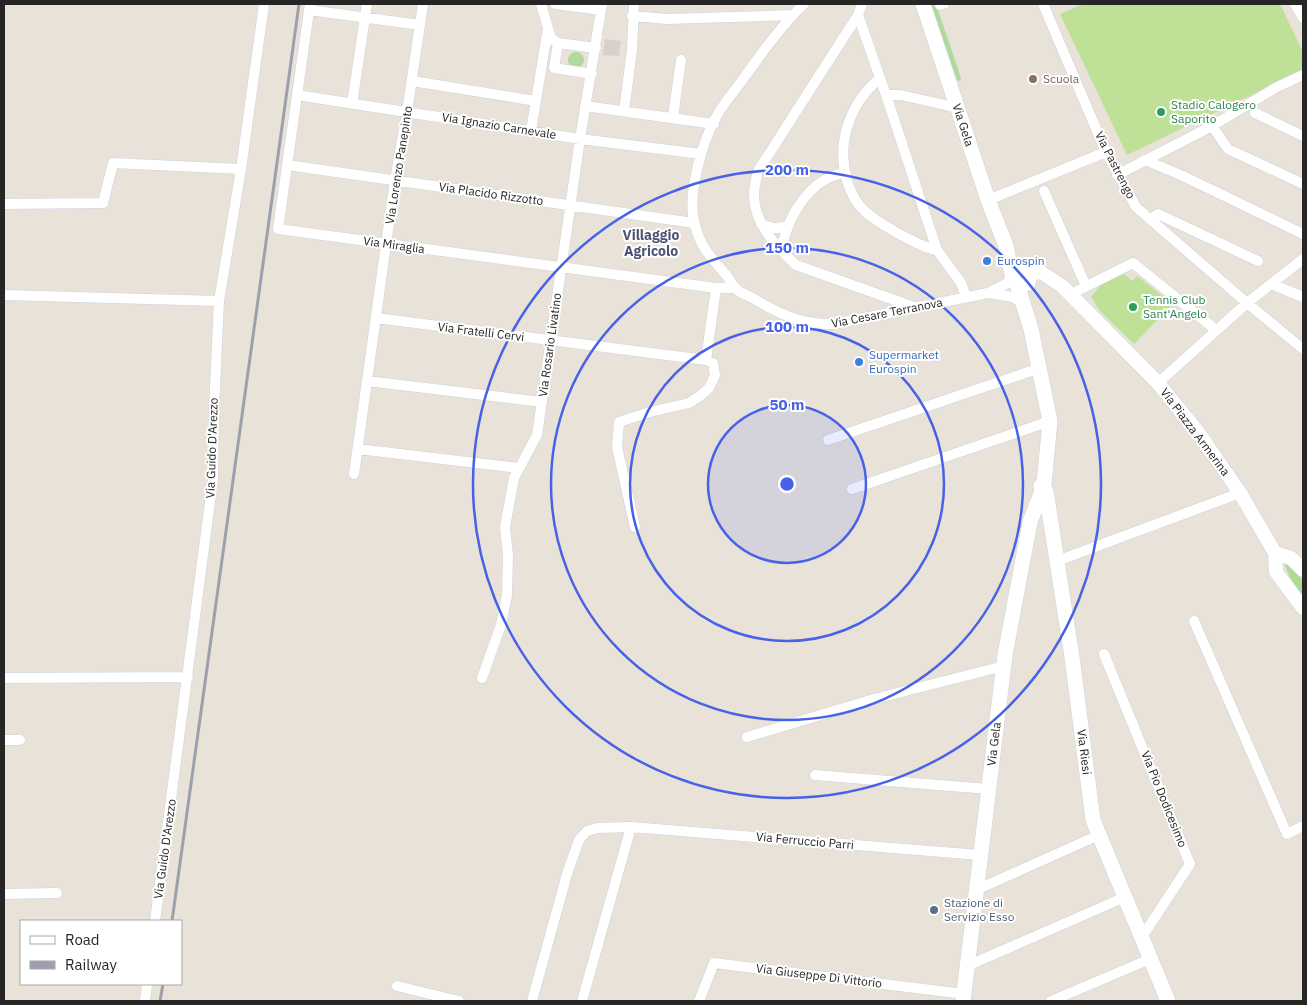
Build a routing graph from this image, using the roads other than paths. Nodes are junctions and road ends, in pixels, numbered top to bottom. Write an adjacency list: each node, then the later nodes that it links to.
1 (264, 4): 47 (street, Via Guido D'Arezzo)
2 (367, 4): 17 (street)
3 (423, 4): 19 (street, Via Lorenzo Panepinto)
4 (541, 4): 20 (street)
5 (555, 4): 13 (street)
6 (634, 4): 16 (street)
7 (804, 4): 14 (street, Via Cesare Terranova)
8 (862, 4): 15 (street)
9 (923, 4): 33 (main road, Via Gela)
10 (1043, 4): 43 (street, Via Pastrengo)
11 (1295, 4): 18 (street)
12 (309, 7): 17 (street); 29 (street, Via Miraglia)
13 (602, 7): 22 (street, Via Rosario Livatino)
14 (793, 15): 16 (street); 38 (street, Via Cesare Terranova)
15 (858, 15): 26 (street); 58 (street)
16 (632, 16): 34 (street)
17 (364, 18): 19 (street); 31 (street)
18 (1303, 18)
19 (420, 25): 27 (street, Via Lorenzo Panepinto)
20 (548, 28): 21 (street); 30 (street)
21 (558, 43): 22 (street); 24 (street)
22 (596, 48): 24 (street, Via Rosario Livatino)
23 (680, 60): 37 (street)
24 (592, 74): 32 (street, Via Rosario Livatino)
25 (1303, 75): 39 (street)
26 (880, 78): 28 (street); 48 (street)
27 (412, 81): 30 (street); 35 (street, Via Lorenzo Panepinto)
28 (886, 94): 33 (street); 62 (street)
29 (297, 95): 31 (street, Via Ignazio Carnevale); 46 (street, Via Miraglia)
30 (536, 101): 40 (street)
31 (352, 104): 35 (street, Via Ignazio Carnevale)
32 (585, 106): 34 (street); 42 (street, Via Rosario Livatino)
33 (958, 108): 53 (main road, Via Gela)
34 (624, 111): 37 (street)
35 (407, 112): 40 (street, Via Ignazio Carnevale); 50 (street, Via Lorenzo Panepinto)
36 (1255, 113): 41 (street)
37 (673, 117): 38 (street)
38 (714, 124): 44 (street, Via Cesare Terranova)
39 (1212, 126): 45 (street); 51 (street)
40 (531, 131): 42 (street, Via Ignazio Carnevale)
41 (1303, 136)
42 (580, 139): 44 (street, Via Ignazio Carnevale); 55 (street, Via Rosario Livatino)
43 (1106, 152): 49 (street, Via Pastrengo); 53 (street)
44 (701, 154): 57 (street, Via Cesare Terranova)
45 (1145, 160): 49 (street); 60 (street)
46 (287, 165): 50 (street, Via Placido Rizzotto); 61 (street, Via Miraglia)
47 (241, 170): 54 (street); 77 (street, Via Guido D'Arezzo)
48 (845, 172): 59 (street); 62 (street)
49 (1117, 175): 56 (street, Via Pastrengo)
50 (395, 180): 55 (street, Via Placido Rizzotto); 61 (street, Via Lorenzo Panepinto)
51 (1303, 184)
52 (1044, 191): 69 (street)
53 (988, 200): 67 (main road, Via Gela)
54 (4, 204)
55 (570, 204): 57 (street, Via Placido Rizzotto); 66 (street, Via Rosario Livatino)
56 (1151, 219): 65 (street); 78 (street, Via Pastrengo)
57 (694, 223): 71 (street, Via Cesare Terranova)
58 (761, 224): 59 (street); 63 (street)
59 (787, 226): 63 (street)
60 (1303, 234)
61 (387, 244): 66 (street, Via Miraglia); 81 (street, Via Lorenzo Panepinto)
62 (937, 250): 76 (street)
63 (781, 251): 80 (street)
64 (1303, 259): 68 (street)
65 (1258, 261)
66 (561, 267): 70 (street, Via Miraglia); 83 (street, Via Rosario Livatino)
67 (1022, 278): 72 (street); 73 (street, Via Piazza Armerina); 79 (main road, Via Gela)
68 (1271, 284): 75 (street); 78 (street)
69 (1086, 286): 73 (street); 82 (street)
70 (716, 288): 71 (street, Via Miraglia); 85 (street)
71 (736, 288): 80 (street, Via Cesare Terranova)
72 (988, 293): 76 (street, Via Cesare Terranova); 79 (street)
73 (1071, 294): 88 (street, Via Piazza Armerina)
74 (4, 295): 77 (street)
75 (1303, 297)
76 (966, 298): 80 (street, Via Cesare Terranova)
77 (219, 301): 106 (street, Via Guido D'Arezzo)
78 (1248, 303): 82 (street); 84 (street, Via Pastrengo)
79 (1025, 306): 86 (main road, Via Gela)
80 (914, 308)
81 (376, 318): 83 (street, Via Fratelli Cervi); 87 (street, Via Lorenzo Panepinto)
82 (1216, 330): 88 (street)
83 (550, 340): 85 (street, Via Fratelli Cervi); 89 (street, Via Rosario Livatino)
84 (1303, 349)
85 (706, 360): 98 (street)
86 (1040, 368): 90 (main road, Via Gela); 91 (street)
87 (367, 380): 89 (street); 92 (street, Via Lorenzo Panepinto)
88 (1158, 383): 97 (street, Via Piazza Armerina)
89 (542, 402): 93 (street, Via Rosario Livatino)
90 (1050, 421): 95 (main road, Via Gela); 96 (street)
91 (828, 440)
92 (358, 449): 93 (street); 94 (street, Via Lorenzo Panepinto)
93 (519, 468): 108 (street, Via Rosario Livatino)
94 (354, 474)
95 (1044, 488): 100 (main road, Via Riesi); 105 (main road, Via Gela)
96 (852, 489)
97 (1240, 494): 99 (street, Via Piazza Armerina); 100 (street)
98 (635, 527)
99 (1275, 553): 101 (street); 102 (street, Via Piazza Armerina)
100 (1057, 561): 116 (main road, Via Riesi)
101 (1303, 570)
102 (1303, 608)
103 (1194, 621): 114 (street)
104 (1104, 654): 123 (street, Via Pio Dodicesimo)
105 (1004, 666): 109 (street); 113 (main road, Via Gela)
106 (188, 677): 107 (street); 122 (street, Via Guido D'Arezzo)
107 (4, 678)
108 (482, 678)
109 (747, 737)
110 (4, 740): 111 (street)
111 (20, 740)
112 (815, 775): 113 (street)
113 (988, 789): 117 (main road, Via Gela)
114 (1303, 826)
115 (631, 827): 117 (street, Via Ferruccio Parri); 131 (street, Via Ferruccio Parri); 132 (street)
116 (1099, 835): 118 (street); 121 (main road, Via Riesi)
117 (980, 855): 118 (main road, Via Gela)
118 (976, 890): 125 (main road, Via Gela)
119 (57, 893): 120 (street)
120 (4, 894)
121 (1126, 897): 123 (main road, Via Riesi); 125 (street)
122 (155, 920)
123 (1142, 937): 124 (main road, Via Riesi)
124 (1150, 959): 134 (street); 135 (main road, Via Riesi)
125 (967, 966): 128 (main road, Via Gela)
126 (147, 985): 129 (street)
127 (397, 986): 130 (street)
128 (963, 997): 133 (street, Via Giuseppe Di Vittorio)
129 (145, 1001)
130 (459, 1001)
131 (532, 1001)
132 (582, 1001)
133 (699, 1001)
134 (1051, 1001)
135 (1168, 1001)

